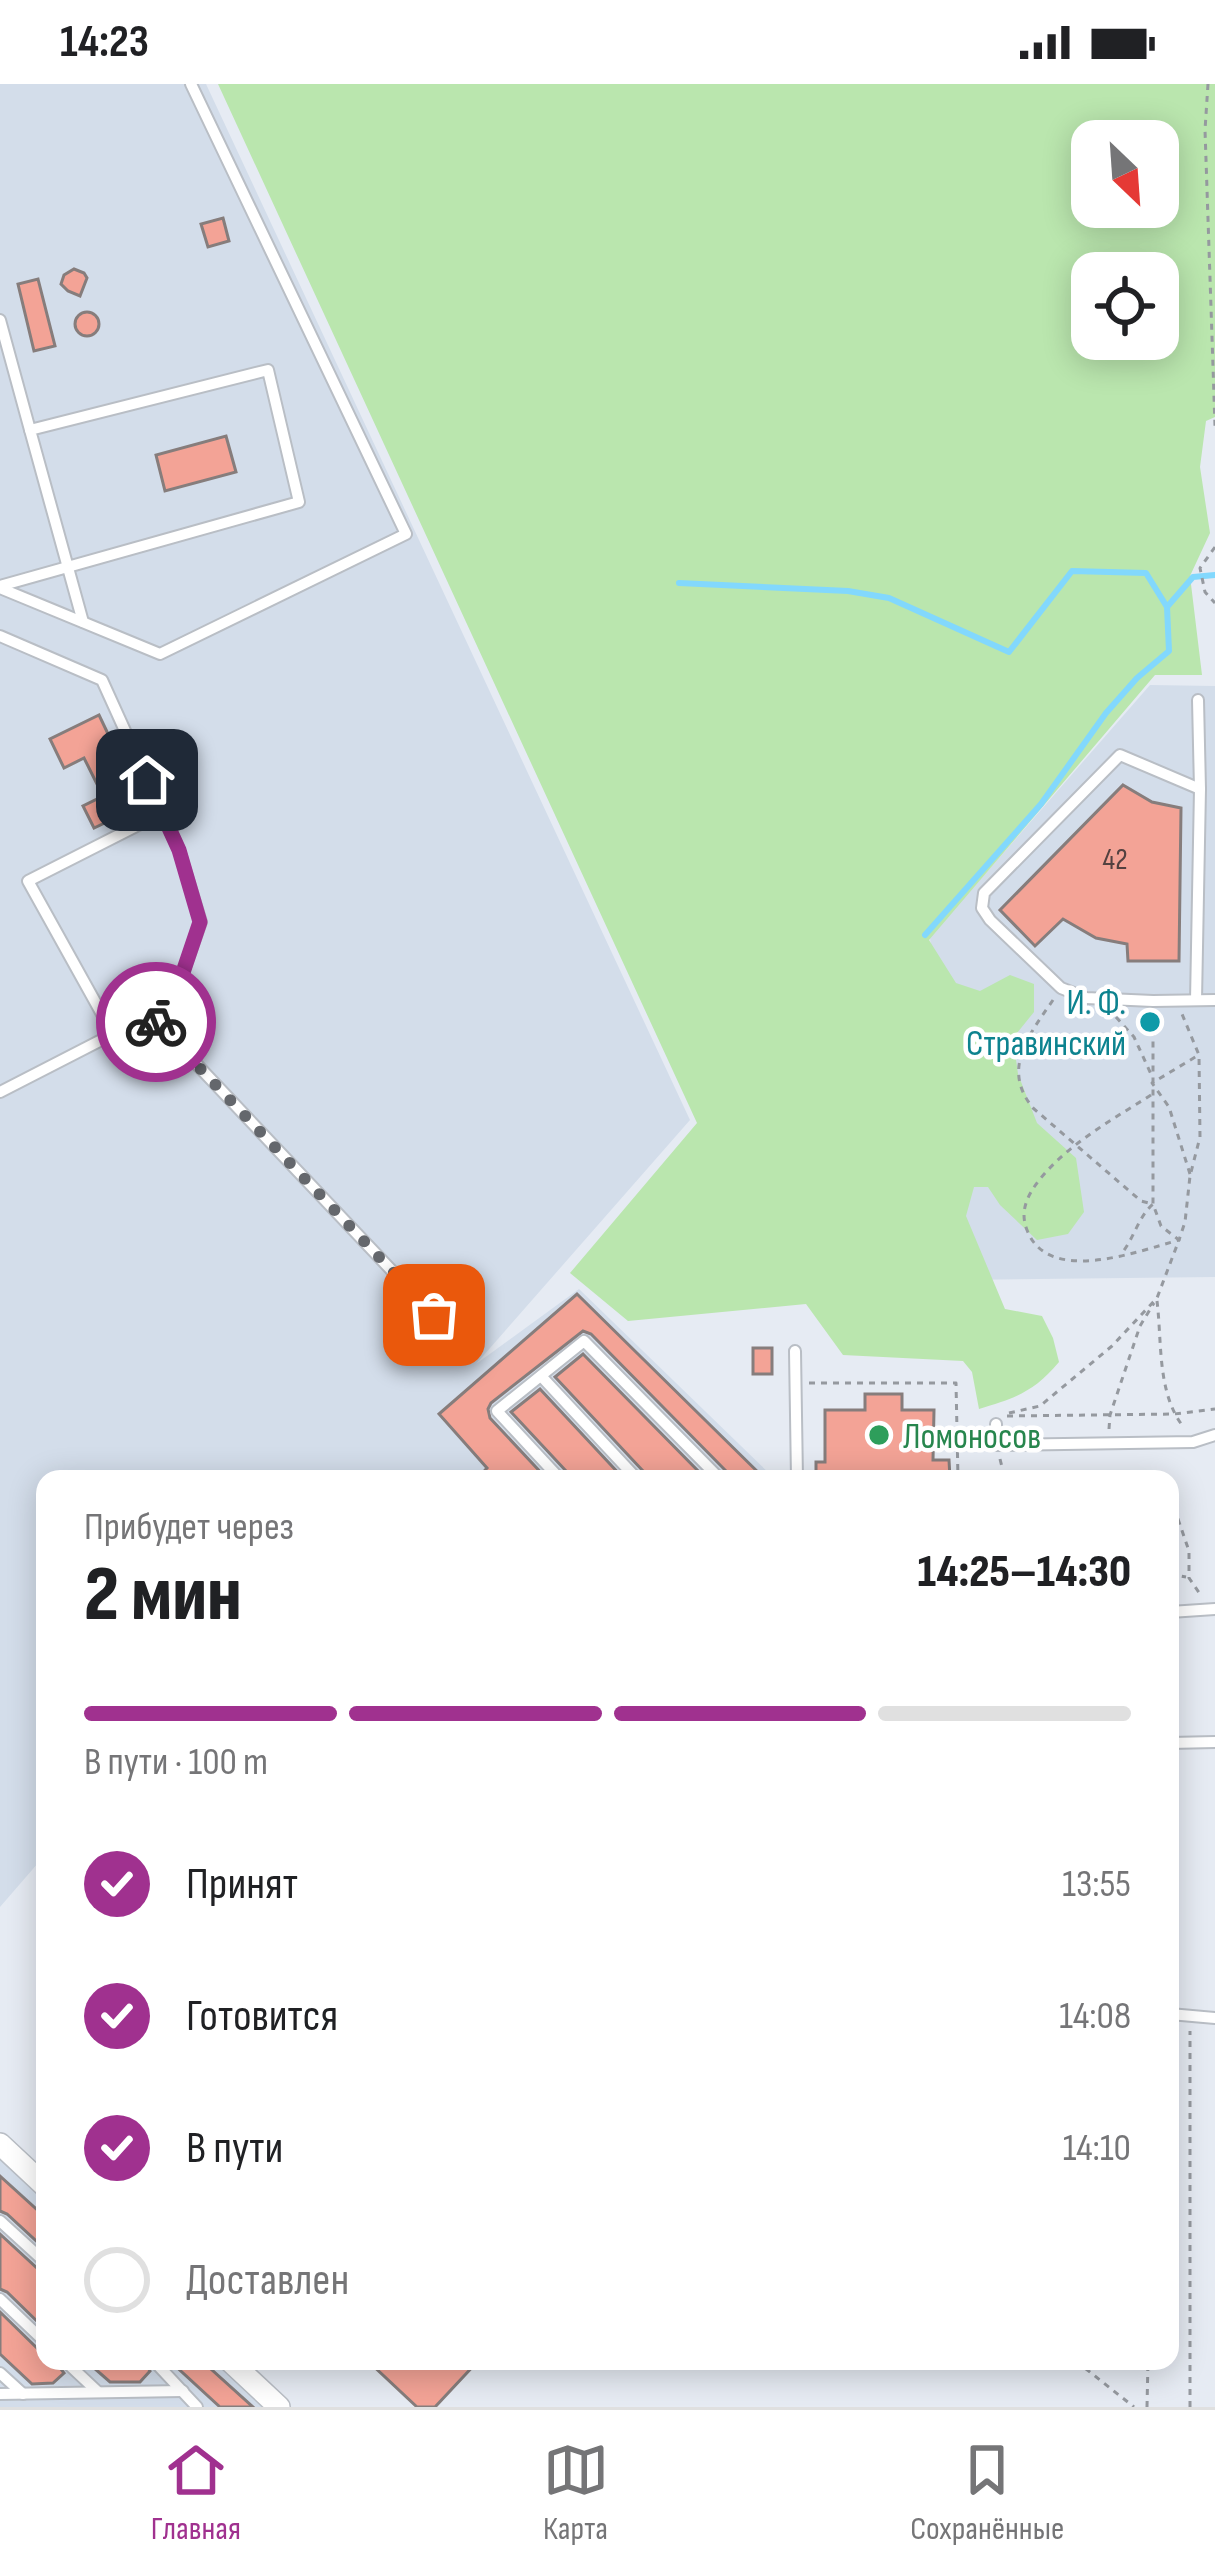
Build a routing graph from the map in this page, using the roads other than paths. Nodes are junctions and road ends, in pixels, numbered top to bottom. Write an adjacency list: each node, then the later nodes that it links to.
1 (191, 84): 6 (lane)
2 (0, 320): 3 (lane)
3 (30, 430): 4 (lane); 4 (lane)
4 (70, 566): 5 (lane); 6 (lane)
5 (0, 587): 6 (lane)
6 (83, 622)
7 (0, 636): 10 (lane)
8 (1198, 700): 9 (lane)
9 (1200, 789): 11 (lane); 11 (lane)
10 (162, 813): 13 (lane); 14 (lane)
11 (1196, 1000): 12 (lane)
12 (1215, 1000)
13 (150, 1015): 14 (lane); 16 (lane)
14 (113, 1034): 15 (lane)
15 (0, 1092)
16 (465, 1348)
17 (795, 1351): 24 (lane)
18 (541, 1376): 21 (lane); 22 (lane); 23 (lane)
19 (996, 1424): 20 (lane)
20 (1215, 1435)
21 (552, 1470)
22 (629, 1470)
23 (710, 1470)
24 (796, 1470)
25 (1213, 1610): 26 (lane)
26 (1179, 1612)
27 (1215, 1742): 28 (lane)
28 (1179, 1743)
29 (1179, 2014): 30 (lane)
30 (1215, 2018)
31 (0, 2144): 32 (street)
32 (36, 2178)
33 (0, 2221): 34 (lane)
34 (36, 2254)
35 (0, 2299): 36 (lane)
36 (36, 2333)
37 (75, 2370): 42 (lane)
38 (163, 2370): 41 (lane)
39 (240, 2370): 46 (street)
40 (0, 2373): 44 (lane)
41 (183, 2391): 42 (lane); 45 (lane)
42 (98, 2392): 44 (lane)
43 (0, 2394): 44 (lane)
44 (22, 2394)
45 (197, 2407)
46 (279, 2407)

